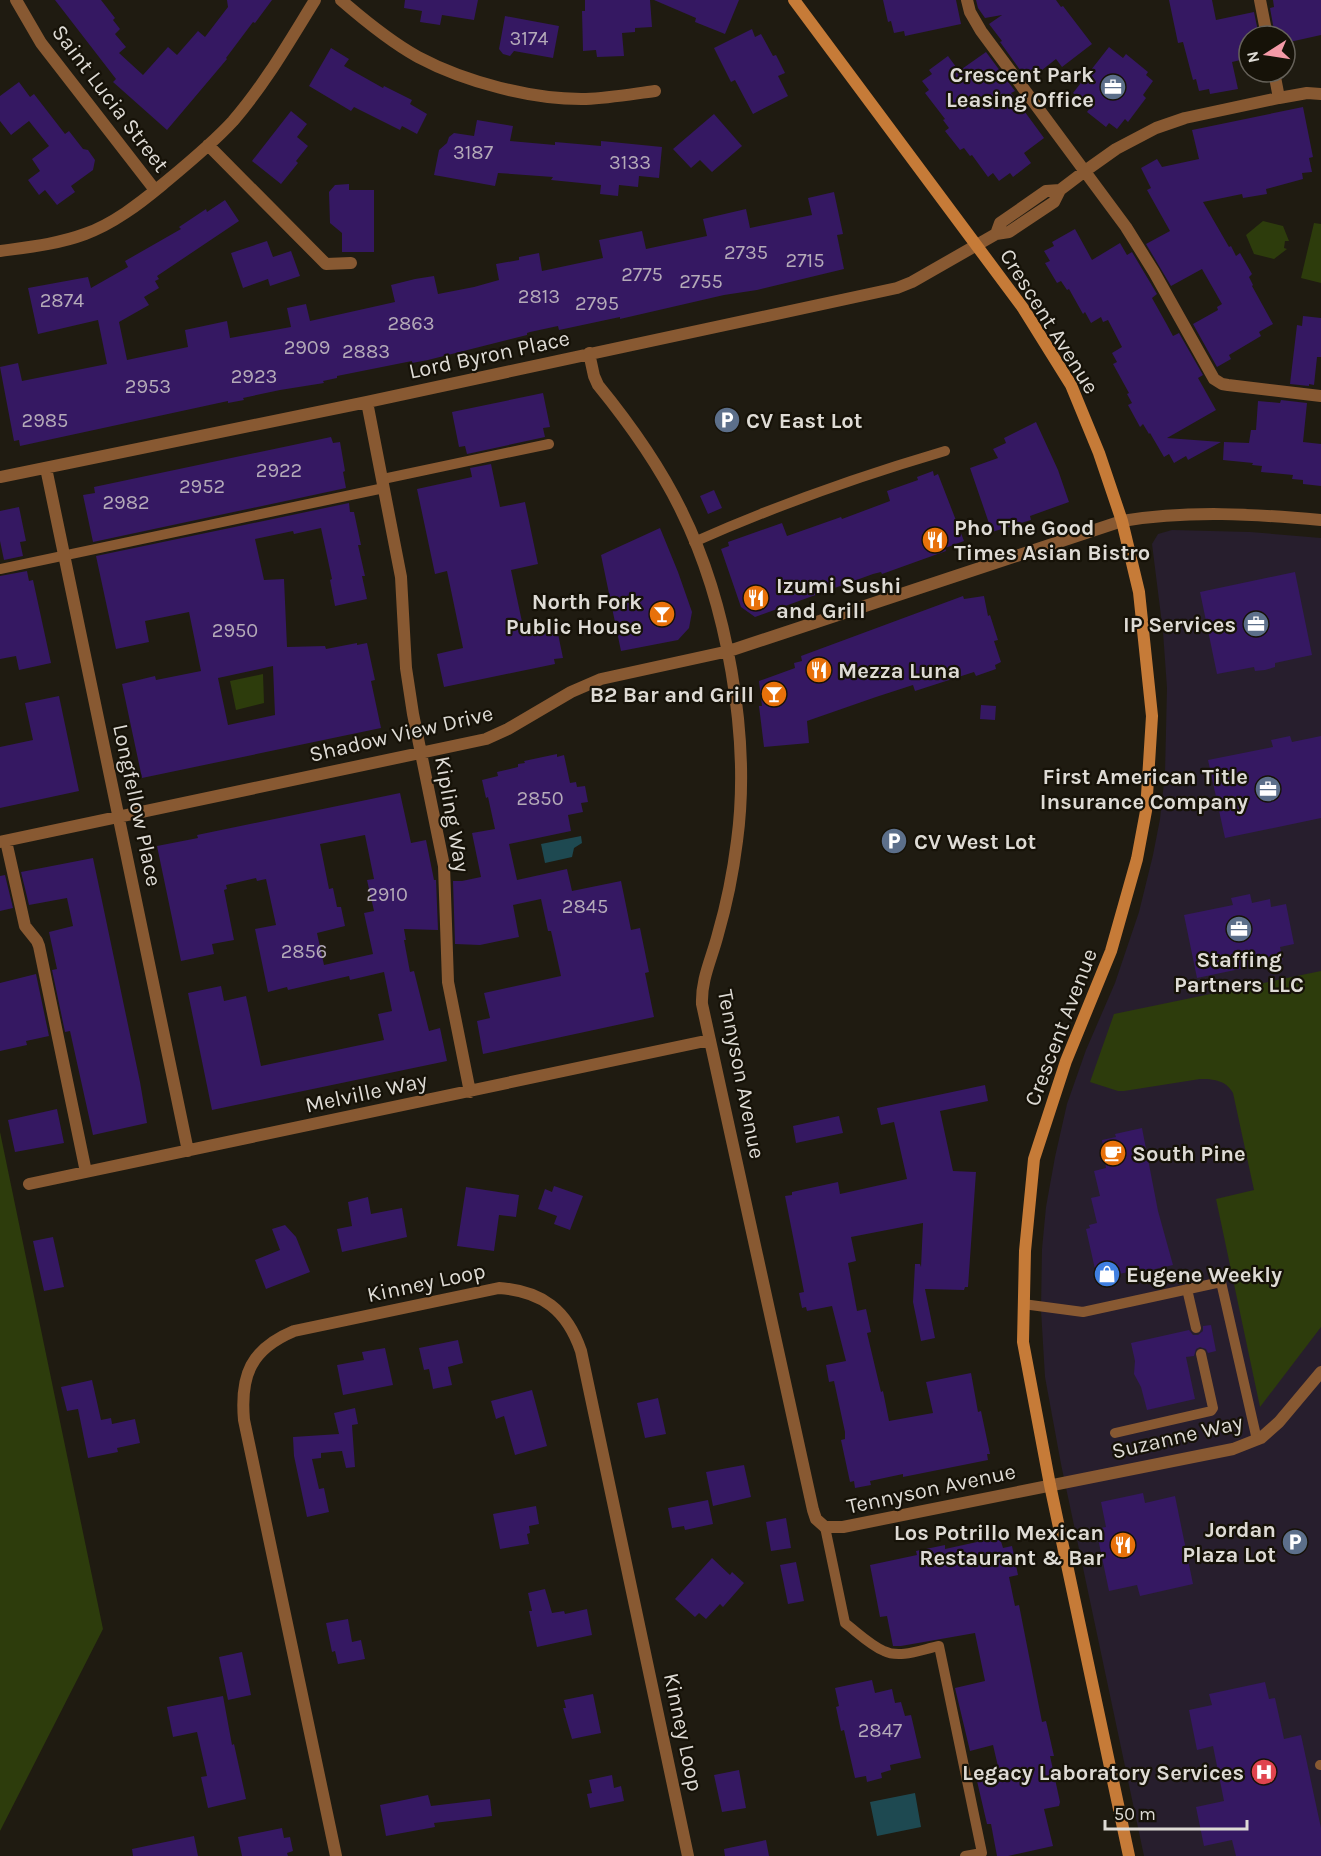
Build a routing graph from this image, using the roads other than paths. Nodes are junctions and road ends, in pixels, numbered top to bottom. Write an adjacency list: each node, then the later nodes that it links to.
1 (16, 0): 14 (street, Saint Lucia Street)
2 (315, 0): 12 (street)
3 (341, 0): 9 (street)
4 (794, 0): 15 (street, Crescent Avenue)
5 (967, 0): 13 (street)
6 (1260, 0): 7 (street)
7 (1265, 24)
8 (1276, 84): 11 (street)
9 (655, 91)
10 (1321, 94): 11 (street, Crescent Avenue)
11 (1279, 98): 13 (street, Crescent Avenue)
12 (208, 145): 14 (street); 17 (street)
13 (1085, 171): 15 (street, Crescent Avenue); 19 (street)
14 (155, 190): 16 (street)
15 (978, 245): 18 (street, Lord Byron Place); 27 (street, Crescent Avenue)
16 (0, 251)
17 (351, 263)
18 (589, 353): 20 (street, Lord Byron Place); 28 (street, Tennyson Avenue)
19 (1321, 396)
20 (367, 402): 23 (street, Lord Byron Place); 25 (street, Kipling Way)
21 (549, 444): 25 (lane)
22 (945, 451): 28 (lane)
23 (46, 468): 24 (street, Lord Byron Place); 29 (street, Longfellow Place)
24 (0, 477)
25 (383, 484): 29 (lane); 32 (street, Kipling Way)
26 (1321, 520): 27 (street, Shadow View Drive)
27 (1122, 521): 31 (street, Shadow View Drive); 41 (street, Crescent Avenue)
28 (694, 542): 31 (street, Tennyson Avenue)
29 (64, 556): 30 (lane); 33 (street, Longfellow Place)
30 (0, 569)
31 (729, 651): 32 (street, Shadow View Drive); 35 (street, Tennyson Avenue)
32 (421, 753): 33 (street, Shadow View Drive); 36 (street, Kipling Way)
33 (119, 817): 34 (street, Shadow View Drive); 37 (street, Longfellow Place)
34 (3, 841): 38 (street)
35 (710, 1040): 36 (street, Melville Way); 48 (street, Tennyson Avenue)
36 (470, 1092): 37 (street, Melville Way)
37 (188, 1151): 38 (street, Melville Way)
38 (86, 1172): 39 (street, Melville Way)
39 (29, 1184)
40 (1187, 1289): 41 (lane); 42 (lane); 46 (lane)
41 (1023, 1304): 47 (street, Crescent Avenue)
42 (1196, 1328)
43 (1202, 1354): 45 (lane)
44 (1321, 1372): 46 (street, Suzanne Way)
45 (1115, 1433)
46 (1257, 1440): 47 (street, Suzanne Way)
47 (1050, 1485): 48 (street, Tennyson Avenue); 52 (street, Crescent Avenue)
48 (825, 1527): 51 (lane)
49 (336, 1856): 50 (street, Kinney Loop)
50 (688, 1856)
51 (965, 1856)
52 (1129, 1856)

